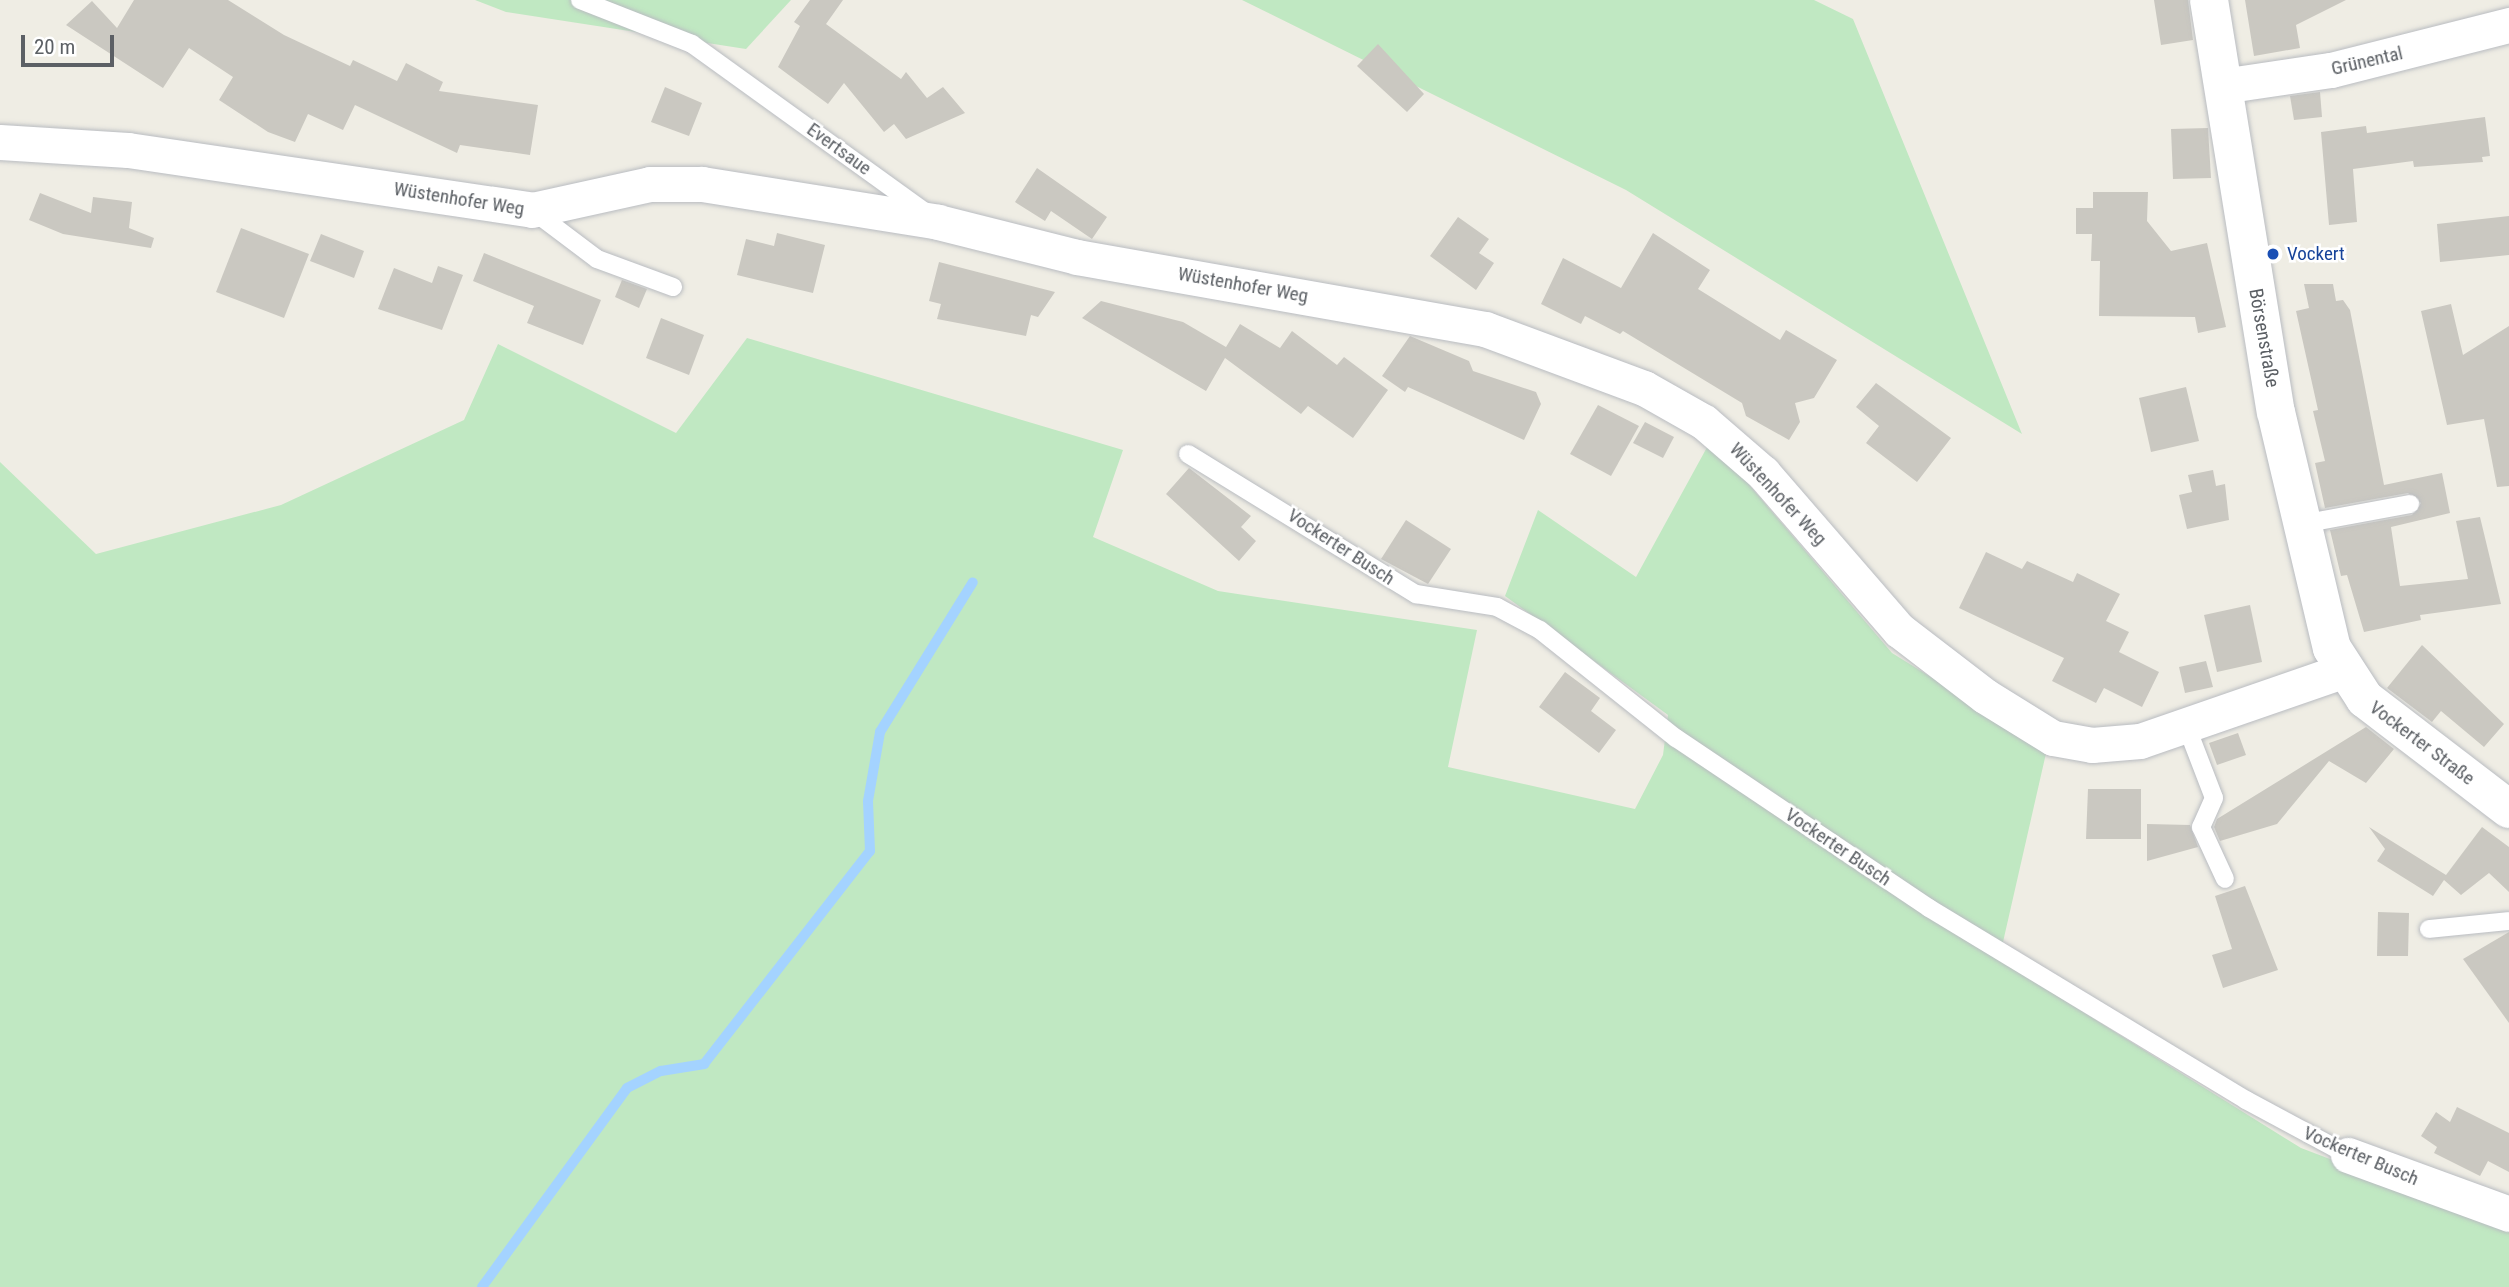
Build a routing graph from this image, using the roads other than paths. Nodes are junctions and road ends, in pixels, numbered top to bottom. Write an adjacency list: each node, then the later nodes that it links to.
1 (580, 0): 7 (lane, Evertsaue)
2 (2209, 0): 4 (street, Börsenstraße)
3 (2509, 25): 4 (street, Grünental)
4 (2222, 86): 11 (street, Börsenstraße)
5 (0, 142): 6 (street, Wüstenhofer Weg)
6 (533, 210): 7 (street, Wüstenhofer Weg); 8 (lane)
7 (938, 222): 13 (street, Wüstenhofer Weg)
8 (673, 287)
9 (1188, 454): 18 (lane, Vockerter Busch)
10 (2410, 504): 11 (lane)
11 (2302, 524): 12 (street, Börsenstraße)
12 (2342, 671): 13 (street, Wüstenhofer Weg); 14 (street, Vockerter Straße)
13 (2186, 725): 15 (lane)
14 (2509, 809)
15 (2225, 879)
16 (2509, 921): 17 (lane)
17 (2430, 929)
18 (2348, 1154): 19 (street, Vockerter Busch)
19 (2509, 1214)

